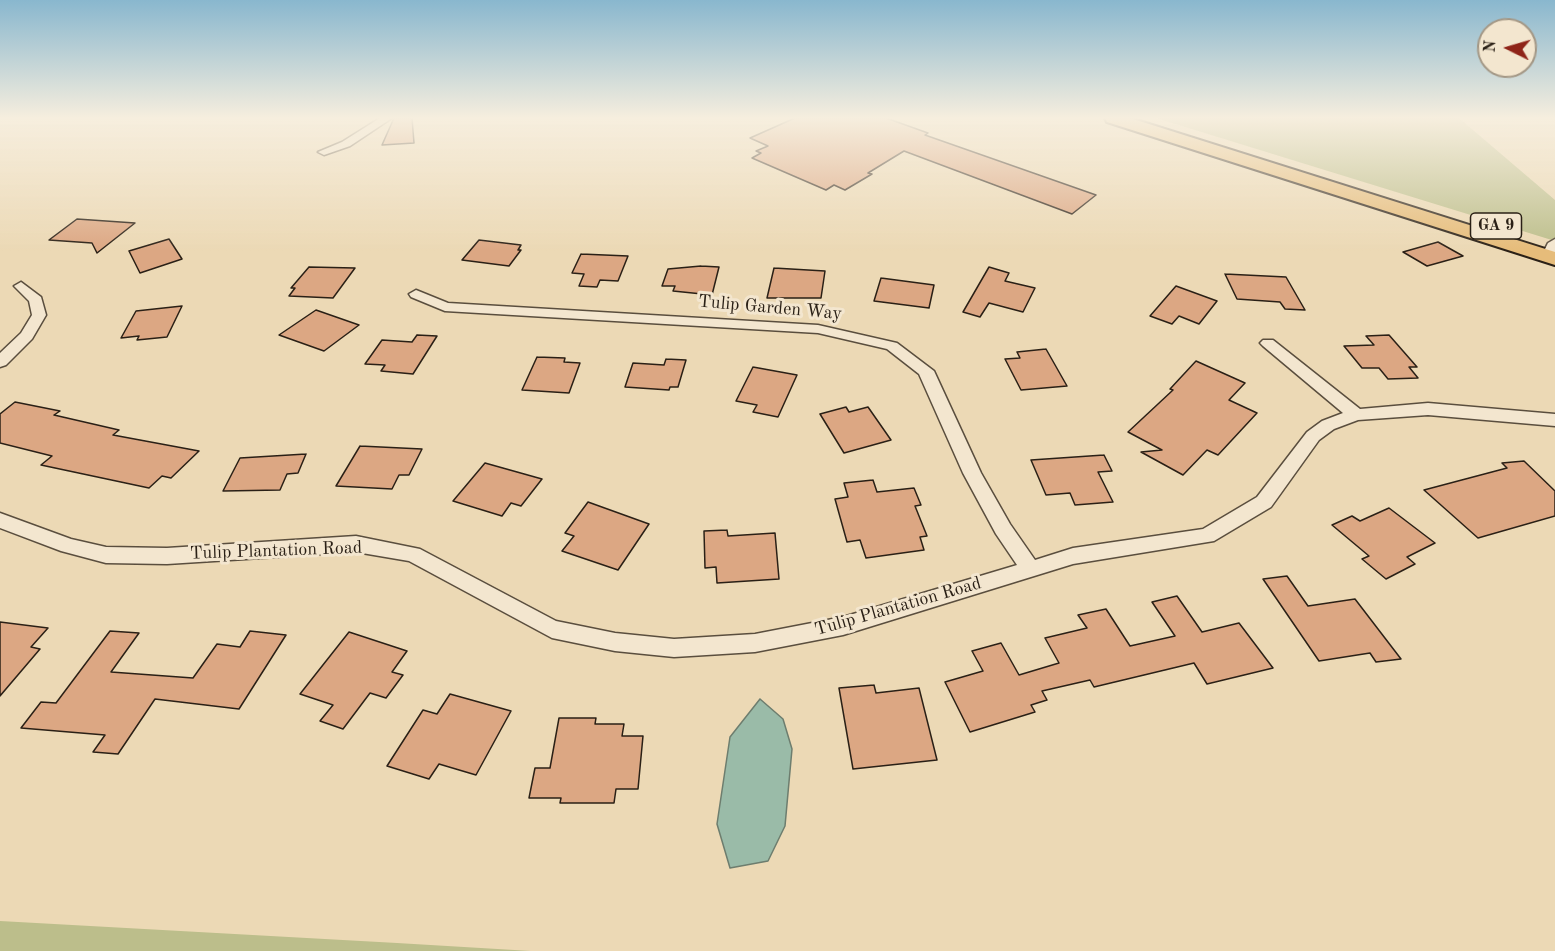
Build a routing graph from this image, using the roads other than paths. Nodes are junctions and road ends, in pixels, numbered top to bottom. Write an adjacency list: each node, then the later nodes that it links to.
1 (1261, 162): 3 (main road, GA 9)
2 (1284, 162): 3 (main road, GA 9)
3 (1553, 250)
4 (21, 286): 7 (street)
5 (416, 294): 11 (street, Tulip Garden Way)
6 (1268, 343): 8 (street)
7 (0, 362)
8 (1356, 415): 9 (street, Tulip Plantation Road); 11 (street, Tulip Plantation Road)
9 (1555, 420)
10 (0, 520): 11 (street, Tulip Plantation Road)
11 (1031, 569)

